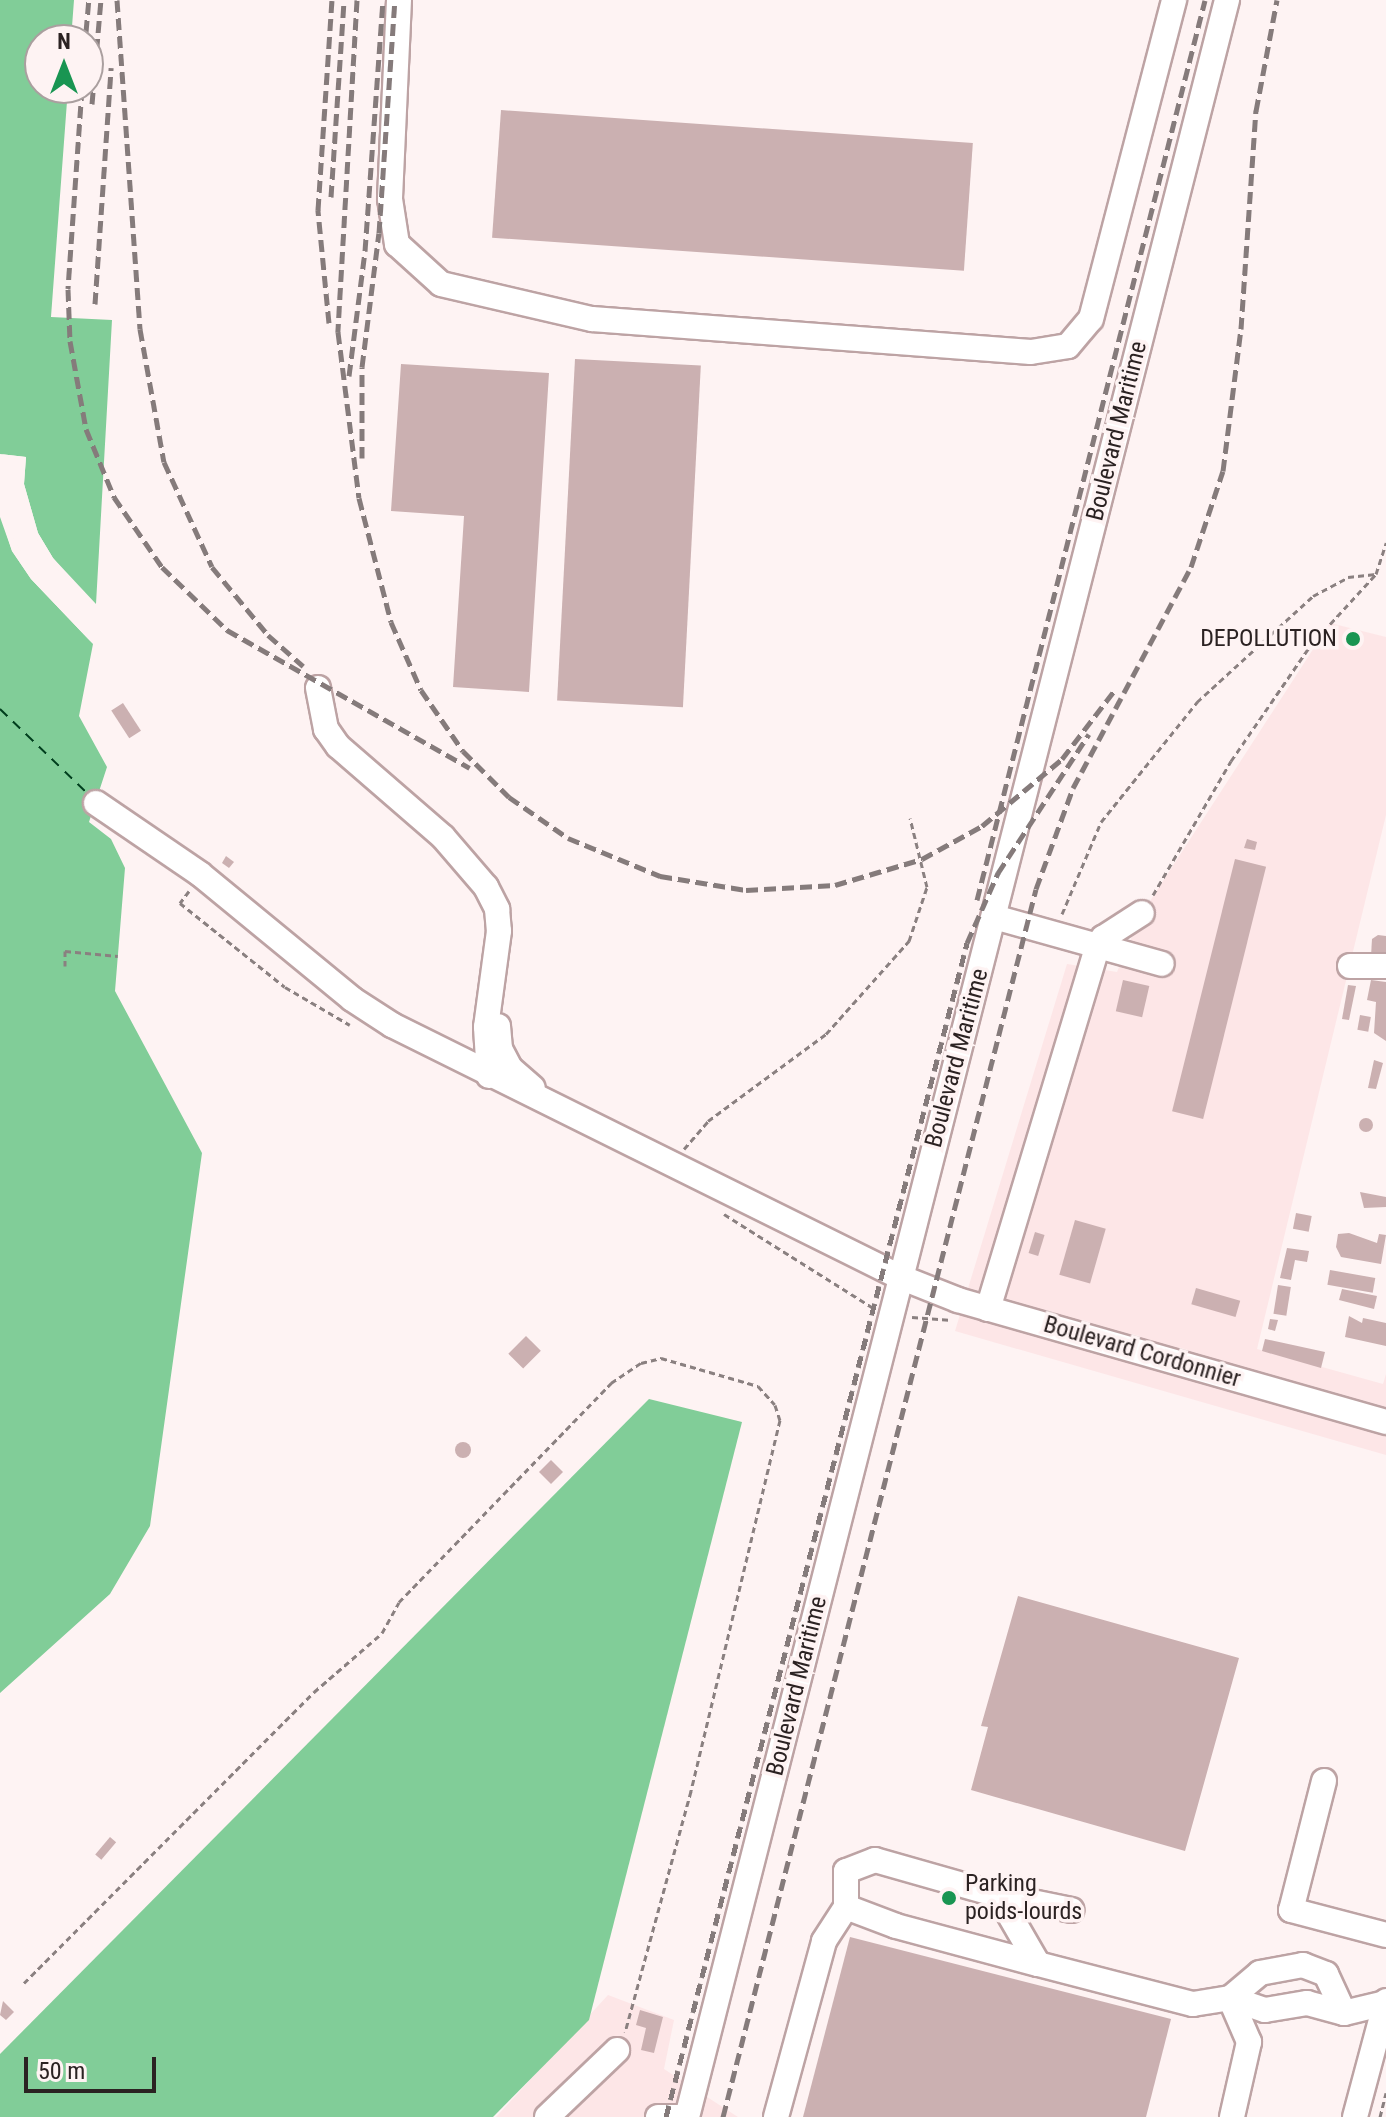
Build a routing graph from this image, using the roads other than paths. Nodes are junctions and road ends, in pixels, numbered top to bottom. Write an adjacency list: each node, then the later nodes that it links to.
1 (399, 0): 2 (street)
2 (1174, 0)
3 (1227, 0): 8 (street, Boulevard Maritime)
4 (318, 688): 6 (street)
5 (96, 803): 13 (street)
6 (443, 837): 13 (street); 14 (street)
7 (1142, 914): 9 (street)
8 (994, 917): 9 (street); 15 (street, Boulevard Maritime)
9 (1097, 948): 10 (street); 16 (street)
10 (1162, 964)
11 (1350, 966): 12 (street)
12 (1386, 966)
13 (489, 1076): 14 (street)
14 (577, 1119): 15 (street, Boulevard Cordonnier)
15 (900, 1277): 16 (street, Boulevard Cordonnier); 30 (street, Boulevard Maritime)
16 (988, 1309): 17 (street, Boulevard Cordonnier)
17 (1386, 1422)
18 (1324, 1781): 22 (street)
19 (998, 1895): 20 (street); 21 (street); 23 (street)
20 (846, 1907): 23 (street); 31 (street)
21 (1071, 1910)
22 (1386, 1935)
23 (1038, 1964): 24 (street)
24 (1230, 1998): 26 (street); 26 (street); 32 (street)
25 (1386, 2002): 26 (street); 33 (street)
26 (1344, 2013)
27 (617, 2050): 28 (street)
28 (547, 2117)
29 (658, 2117): 30 (street)
30 (685, 2117)
31 (776, 2117)
32 (1232, 2117)
33 (1355, 2117)

